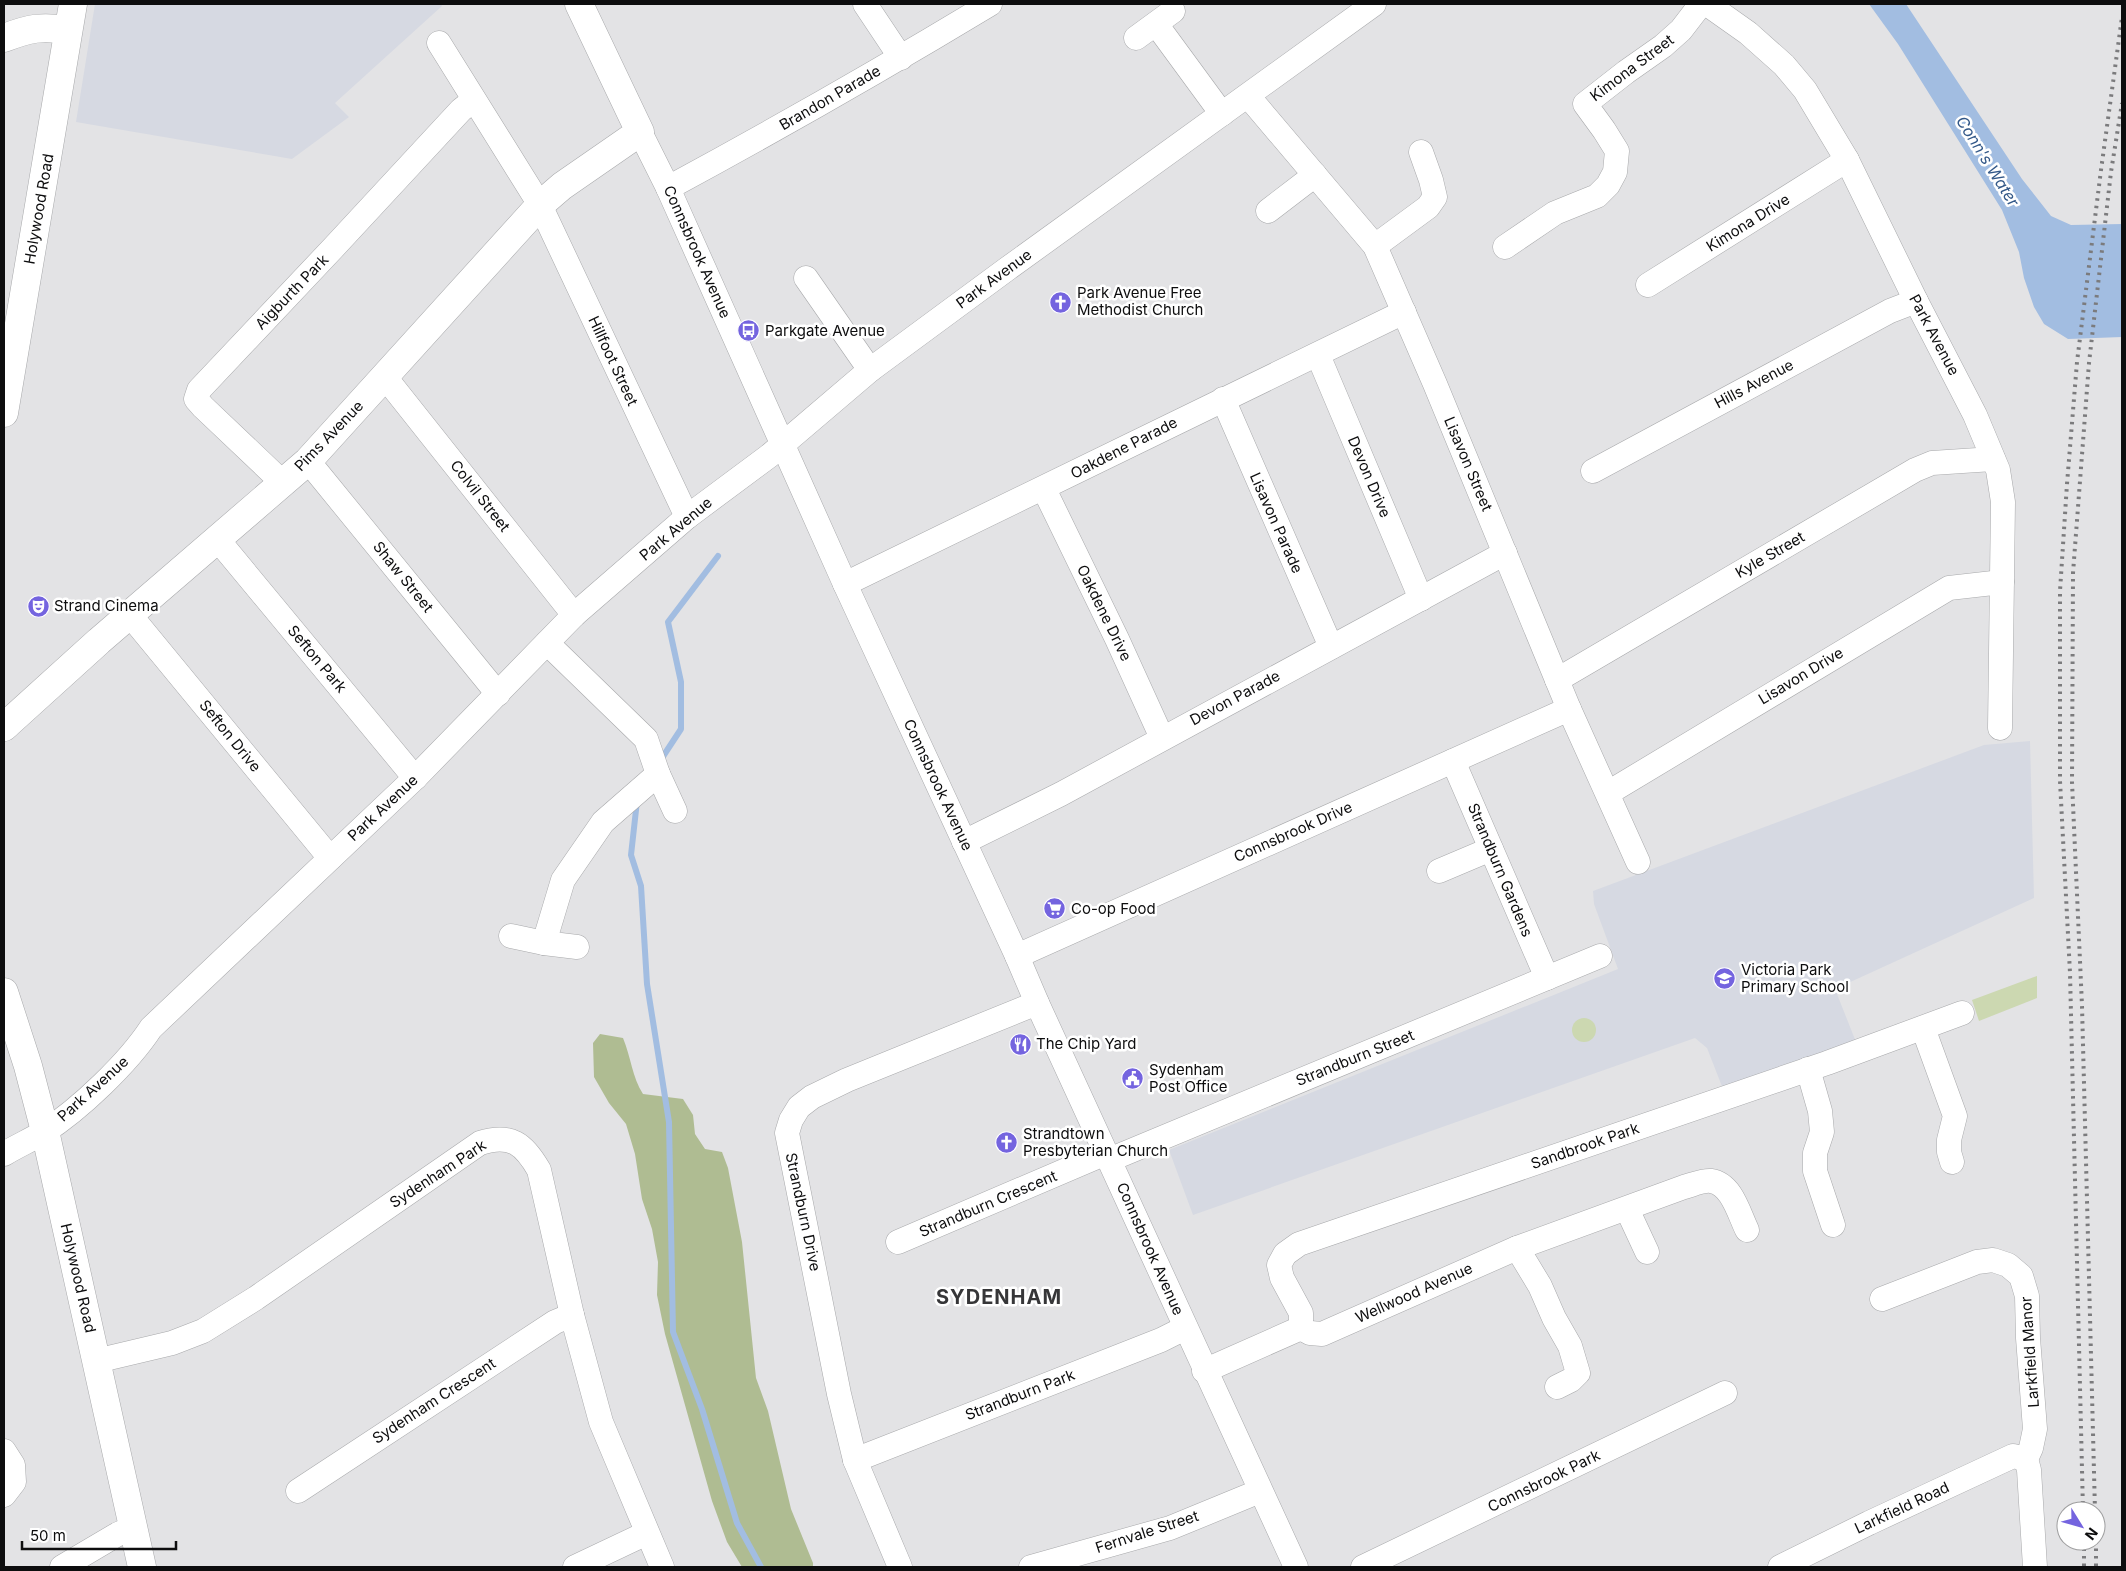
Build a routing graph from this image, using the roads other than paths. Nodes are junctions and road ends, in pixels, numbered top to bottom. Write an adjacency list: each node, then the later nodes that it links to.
1 (73, 4): 8 (street, Holywood Road)
2 (579, 4): 16 (street, Connsbrook Avenue)
3 (865, 4): 12 (street)
4 (990, 4): 12 (street, Brandon Parade)
5 (1374, 4): 13 (street, Park Avenue)
6 (1700, 4): 24 (street, Kimona Street)
7 (1707, 4): 18 (street, Park Avenue)
8 (68, 30): 9 (street); 33 (street, Holywood Road)
9 (4, 38)
10 (1136, 38): 15 (street)
11 (439, 43): 14 (street)
12 (901, 58): 20 (street, Brandon Parade)
13 (1248, 96): 15 (street, Park Avenue); 19 (street, Lisavon Street)
14 (474, 100): 21 (street); 38 (street, Aigburth Park)
15 (1222, 114): 30 (street, Park Avenue)
16 (640, 132): 20 (street, Connsbrook Avenue); 21 (street, Pims Avenue)
17 (1421, 152): 23 (street)
18 (1847, 160): 26 (street, Kimona Drive); 27 (street, Park Avenue)
19 (1315, 175): 22 (street); 23 (street, Lisavon Street)
20 (668, 188): 34 (street, Connsbrook Avenue)
21 (540, 205): 31 (street, Pims Avenue); 40 (street, Hillfoot Street)
22 (1268, 211)
23 (1375, 246): 28 (street, Lisavon Street)
24 (1505, 247)
25 (806, 278): 30 (street)
26 (1648, 285)
27 (1916, 301): 35 (street, Park Avenue); 37 (street, Hills Avenue)
28 (1404, 312): 29 (street, Oakdene Parade); 42 (street, Lisavon Street)
29 (1318, 355): 32 (street, Oakdene Parade); 45 (street, Devon Drive)
30 (870, 370): 34 (street, Park Avenue)
31 (385, 377): 36 (street, Pims Avenue); 47 (street, Colvil Street)
32 (1223, 399): 39 (street, Oakdene Parade); 49 (street, Lisavon Parade)
33 (4, 413)
34 (784, 444): 40 (street, Park Avenue); 44 (street, Connsbrook Avenue)
35 (1993, 459): 43 (street, Park Avenue); 50 (street, Kyle Street)
36 (308, 461): 38 (street, Pims Avenue); 51 (street, Shaw Street)
37 (1594, 471)
38 (282, 482): 41 (street, Pims Avenue)
39 (1044, 489): 44 (street, Oakdene Parade); 55 (street, Oakdene Drive)
40 (687, 518): 47 (street, Park Avenue)
41 (218, 540): 46 (street, Pims Avenue); 58 (street, Sefton Park)
42 (1505, 553): 45 (street, Devon Parade); 50 (street, Lisavon Street)
43 (2002, 582): 54 (street, Park Avenue); 59 (street, Lisavon Drive)
44 (845, 584): 61 (street, Connsbrook Avenue)
45 (1421, 599): 49 (street, Devon Parade)
46 (130, 615): 53 (street, Pims Avenue); 63 (street, Sefton Drive)
47 (574, 615): 48 (street, Park Avenue)
48 (547, 643): 51 (street, Park Avenue); 57 (street)
49 (1331, 647): 55 (street, Devon Parade)
50 (1557, 680): 52 (street, Lisavon Street)
51 (498, 694): 58 (street, Park Avenue)
52 (1569, 709): 56 (street, Connsbrook Drive); 59 (street, Lisavon Street)
53 (5, 725)
54 (1999, 728)
55 (1162, 738): 61 (street, Devon Parade)
56 (1453, 761): 62 (street, Strandburn Gardens); 69 (street, Connsbrook Drive)
57 (658, 774): 60 (street); 67 (street)
58 (415, 778): 63 (street, Park Avenue)
59 (1608, 793): 64 (street, Lisavon Street)
60 (675, 811)
61 (964, 842): 69 (street, Connsbrook Avenue)
62 (1491, 849): 65 (street); 71 (street, Strandburn Gardens)
63 (330, 858): 77 (street, Park Avenue)
64 (1638, 862)
65 (1439, 871)
66 (511, 936): 67 (street)
67 (544, 943): 68 (street)
68 (578, 947)
69 (1017, 956): 73 (street, Connsbrook Avenue)
70 (1600, 956): 71 (street, Strandburn Street)
71 (1547, 978): 79 (street, Strandburn Street)
72 (4, 992): 77 (street, Holywood Road)
73 (1037, 1003): 79 (street, Connsbrook Avenue); 97 (street, Strandburn Drive)
74 (1962, 1013): 75 (street, Sandbrook Park)
75 (1923, 1028): 76 (street, Sandbrook Park); 80 (street)
76 (1808, 1069): 82 (street); 90 (street, Sandbrook Park)
77 (45, 1131): 78 (street, Park Avenue); 91 (street, Holywood Road)
78 (4, 1154)
79 (1108, 1156): 84 (street, Strandburn Crescent); 89 (street, Connsbrook Avenue)
80 (1952, 1162)
81 (1627, 1209): 83 (street, Wellwood Avenue); 85 (street, Wellwood Avenue); 86 (street)
82 (1833, 1225)
83 (1747, 1230)
84 (898, 1242)
85 (1517, 1248): 90 (street, Wellwood Avenue); 93 (street)
86 (1647, 1252)
87 (1882, 1298): 96 (street, Larkfield Manor)
88 (572, 1315): 91 (street, Sydenham Park); 98 (street, Sydenham Crescent); 102 (street, Sydenham Park)
89 (1185, 1328): 92 (street, Connsbrook Avenue); 97 (street, Strandburn Park)
90 (1301, 1328): 92 (street)
91 (96, 1361): 101 (street, Holywood Road)
92 (1204, 1371): 99 (street, Connsbrook Avenue)
93 (1557, 1387)
94 (1725, 1393): 110 (street, Connsbrook Park)
95 (4, 1451): 100 (street)
96 (2026, 1459): 111 (street, Larkfield Road); 112 (street)
97 (854, 1460): 107 (street, Strandburn Drive)
98 (298, 1491)
99 (1260, 1491): 108 (street, Fernvale Street); 109 (street, Connsbrook Avenue)
100 (4, 1496)
101 (133, 1528): 103 (street); 104 (street, Holywood Road)
102 (647, 1533): 105 (street); 106 (street, Sydenham Park)
103 (62, 1567)
104 (142, 1567)
105 (575, 1567)
106 (662, 1567)
107 (900, 1567)
108 (1031, 1567)
109 (1296, 1567)
110 (1363, 1567)
111 (1780, 1567)
112 (2035, 1567)

